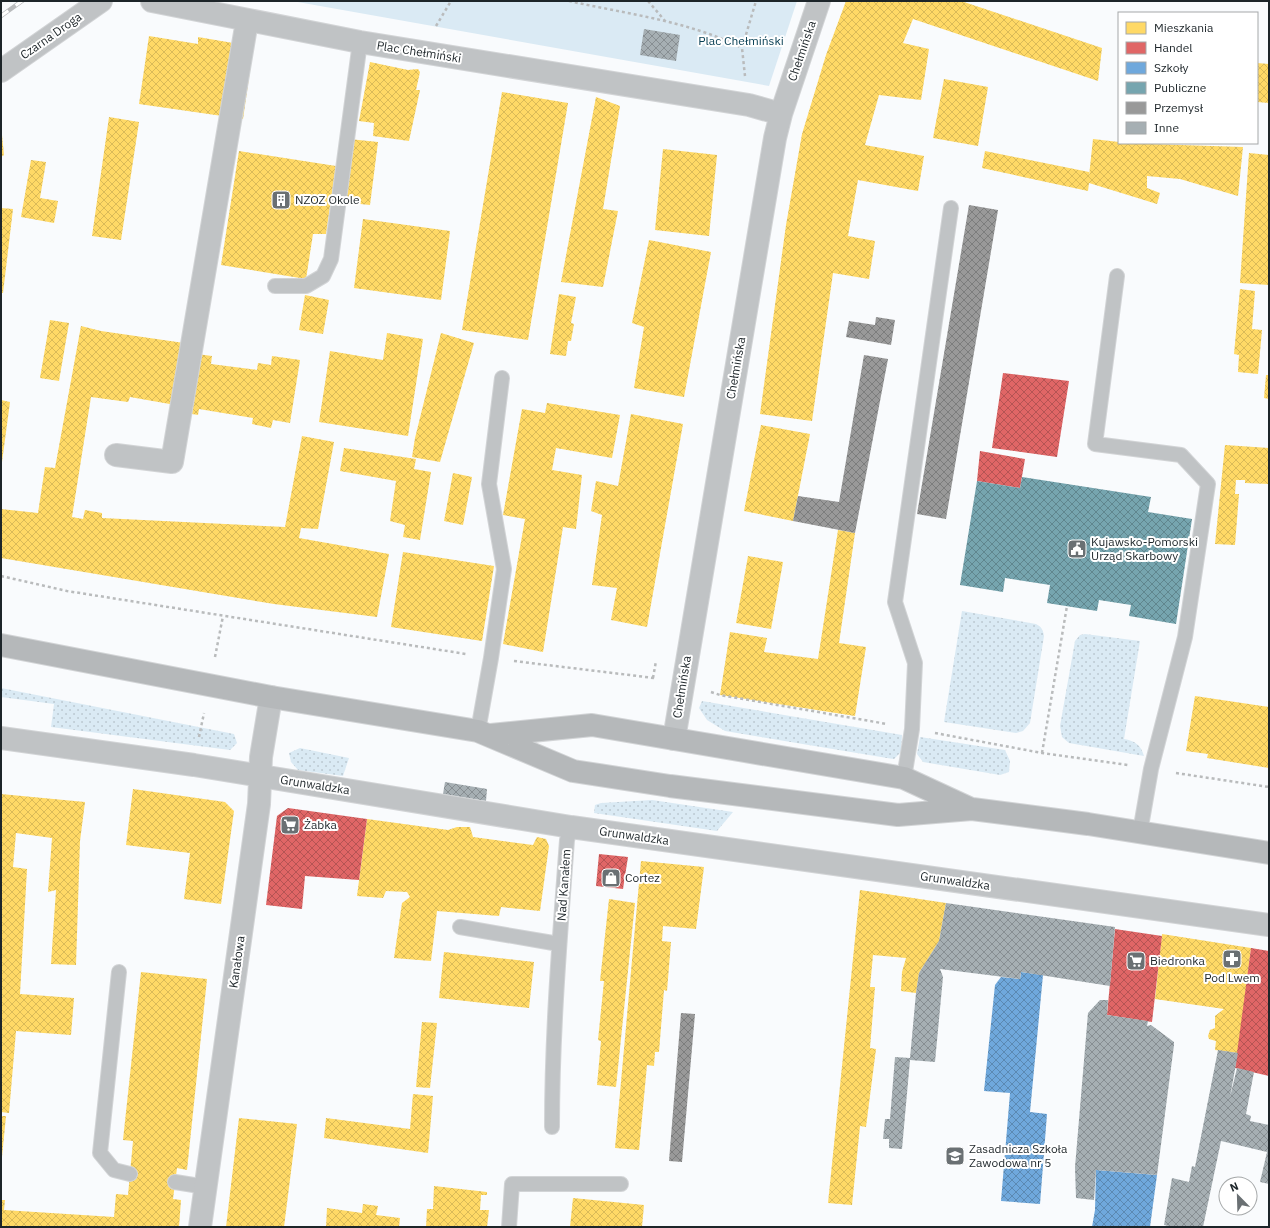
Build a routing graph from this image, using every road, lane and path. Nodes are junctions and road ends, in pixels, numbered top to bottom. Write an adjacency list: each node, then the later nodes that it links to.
1 (101, 1): 10 (street, Czarna Droga)
2 (152, 1): 7 (street, Plac Chełmiński)
3 (569, 1): 8 (path)
4 (648, 1): 8 (path)
5 (756, 1): 8 (path)
6 (819, 1): 11 (street, Chełmińska)
7 (247, 21): 9 (street, Plac Chełmiński); 16 (street)
8 (667, 22)
9 (360, 42): 11 (street, Plac Chełmiński); 14 (lane)
10 (1, 71)
11 (780, 114): 21 (street, Chełmińska)
12 (951, 208): 23 (lane)
13 (1117, 276): 31 (lane)
14 (275, 286)
15 (502, 378): 20 (lane)
16 (116, 455)
17 (1, 576): 20 (path)
18 (1066, 606): 23 (path)
19 (1, 645): 22 (main road)
20 (491, 658): 21 (path); 24 (lane)
21 (683, 682): 23 (path); 26 (street, Chełmińska)
22 (271, 697): 24 (main road); 27 (street, Kanałowa)
23 (912, 729): 28 (lane)
24 (484, 733): 26 (main road); 29 (main road)
25 (1, 738): 27 (street, Grunwaldzka)
26 (674, 739): 28 (main road)
27 (260, 776): 30 (street, Grunwaldzka); 41 (street, Kanałowa)
28 (904, 778): 29 (main road)
29 (972, 809): 31 (main road)
30 (571, 827): 33 (street, Grunwaldzka); 35 (lane, Nad Kanałem)
31 (1140, 832): 32 (main road)
32 (1269, 853)
33 (1269, 925)
34 (460, 927): 35 (lane)
35 (559, 944): 37 (lane)
36 (119, 972): 38 (lane)
37 (552, 1126)
38 (130, 1174)
39 (175, 1182): 41 (lane)
40 (621, 1184): 43 (lane)
41 (206, 1187): 42 (street, Kanałowa)
42 (200, 1227)
43 (509, 1227)

